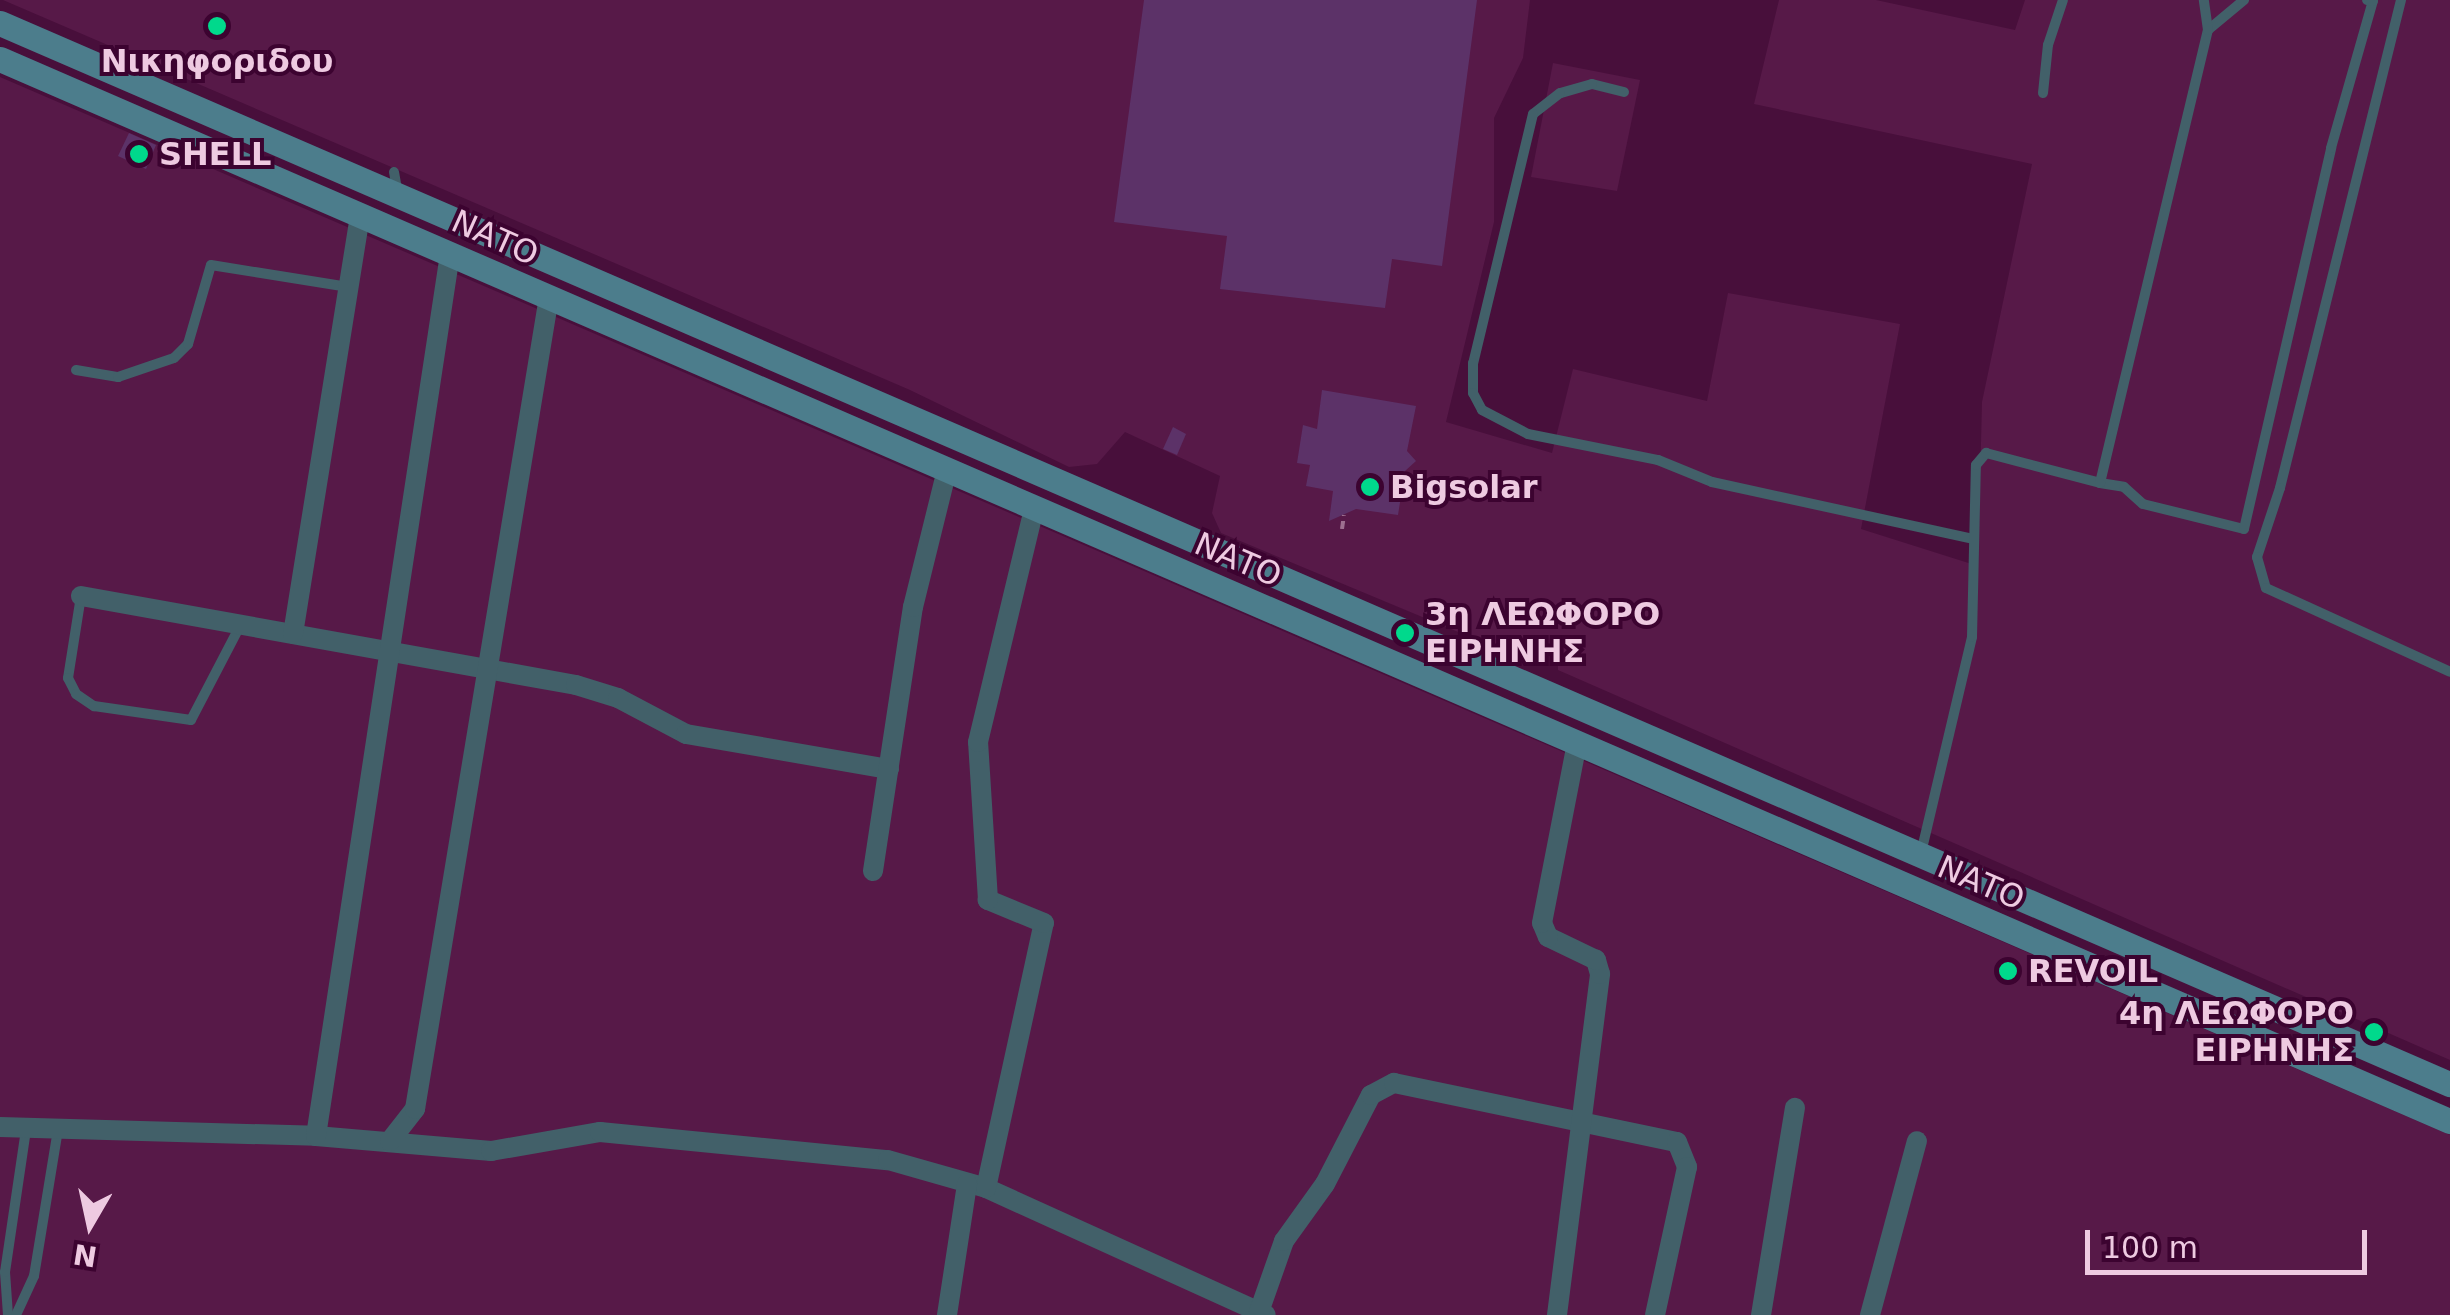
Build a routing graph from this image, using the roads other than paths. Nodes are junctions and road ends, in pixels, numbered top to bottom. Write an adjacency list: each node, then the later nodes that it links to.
1 (2063, 0): 10 (lane)
2 (2204, 0): 7 (lane)
3 (2244, 0): 7 (lane)
4 (2368, 0): 17 (lane)
5 (2402, 0): 25 (lane)
6 (0, 23): 28 (main road, ΝΑΤΟ)
7 (2208, 30): 17 (lane)
8 (0, 59): 11 (main road, ΝΑΤΟ)
9 (1624, 92): 19 (lane)
10 (2044, 93)
11 (360, 215): 12 (main road, ΝΑΤΟ); 13 (street)
12 (450, 254): 14 (main road, ΝΑΤΟ); 23 (street)
13 (349, 288): 15 (lane); 22 (street)
14 (549, 297): 16 (main road, ΝΑΤΟ); 24 (street)
15 (76, 370)
16 (947, 470): 18 (main road, ΝΑΤΟ); 27 (street)
17 (2100, 482): 19 (lane)
18 (1034, 508): 26 (main road, ΝΑΤΟ); 40 (street)
19 (1974, 540): 28 (lane)
20 (80, 596): 21 (street); 21 (lane)
21 (241, 625): 22 (street)
22 (294, 634): 23 (street)
23 (392, 653): 24 (street); 37 (street)
24 (492, 669): 27 (street); 39 (street)
25 (2450, 672)
26 (1577, 742): 32 (street); 33 (main road, ΝΑΤΟ)
27 (889, 769): 29 (street)
28 (1920, 855): 30 (main road, ΝΑΤΟ)
29 (873, 871)
30 (2450, 1084)
31 (1795, 1108): 47 (street)
32 (1582, 1119): 41 (street); 45 (street); 46 (street)
33 (2450, 1121)
34 (0, 1128): 35 (street)
35 (26, 1128): 36 (street); 42 (lane)
36 (58, 1129): 37 (street); 43 (lane)
37 (316, 1136): 39 (street)
38 (1917, 1140): 48 (street)
39 (390, 1141): 40 (street)
40 (976, 1186): 41 (street); 44 (street)
41 (1262, 1314)
42 (8, 1315)
43 (16, 1315)
44 (948, 1315)
45 (1557, 1315)
46 (1654, 1315)
47 (1761, 1315)
48 (1870, 1315)

